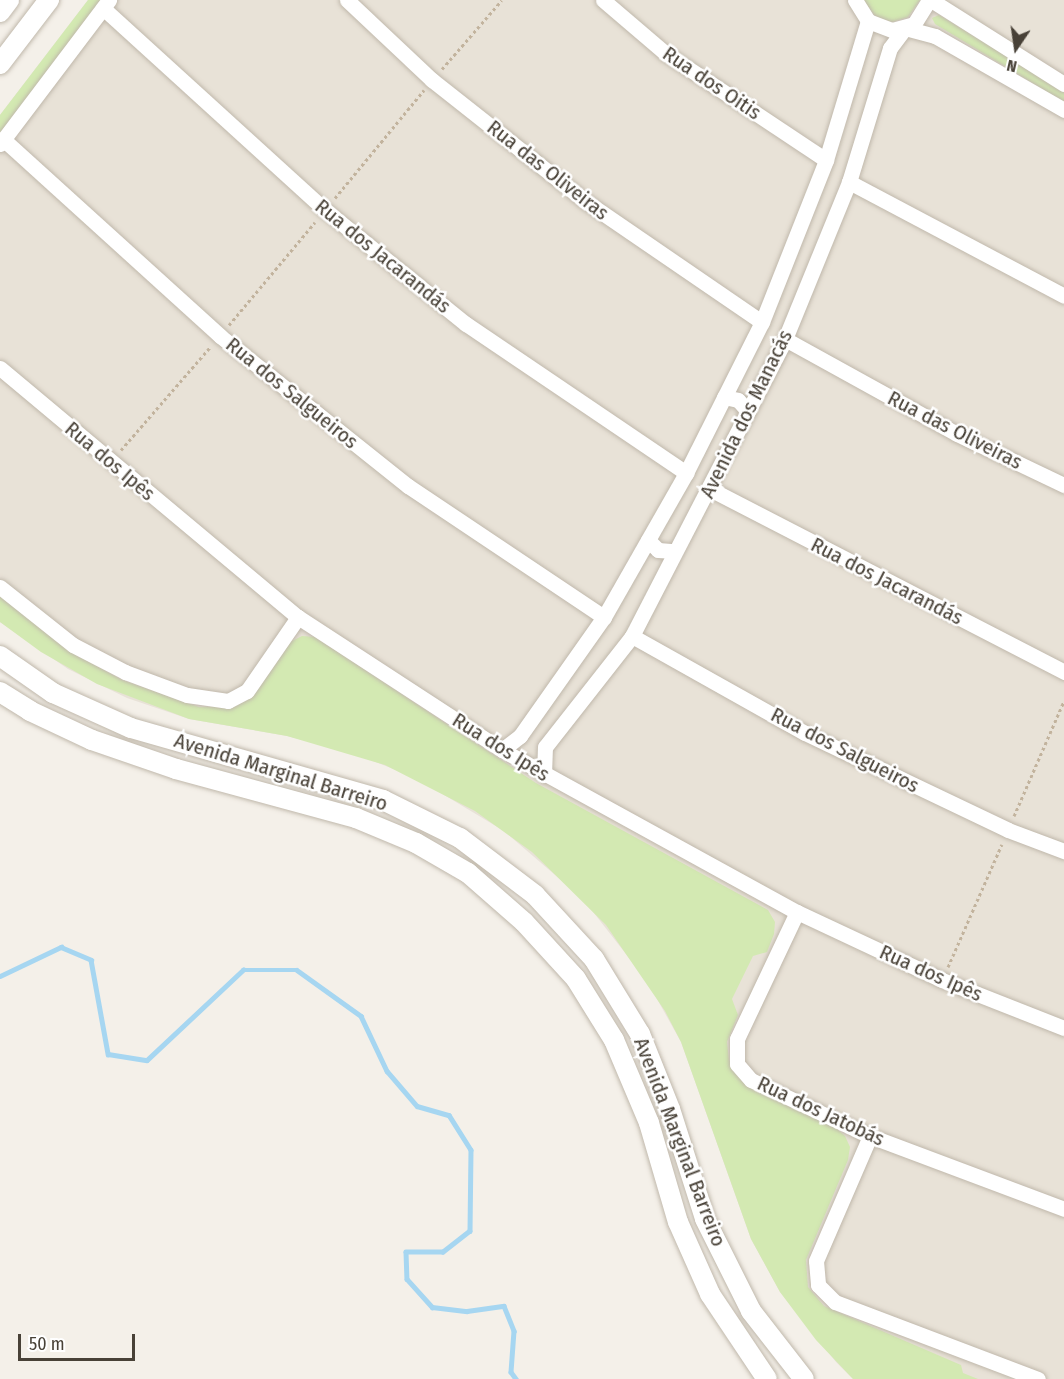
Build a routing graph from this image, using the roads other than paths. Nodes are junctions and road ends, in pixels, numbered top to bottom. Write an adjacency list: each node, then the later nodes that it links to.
1 (9, 0): 8 (street)
2 (50, 0): 11 (street)
3 (348, 0): 20 (street, Rua das Oliveiras)
4 (603, 0): 15 (street, Rua dos Oitis)
5 (855, 0): 9 (street)
6 (930, 0): 10 (street, Avenida dos Manacás); 12 (street)
7 (106, 4): 14 (street); 25 (street, Rua dos Jacarandás)
8 (0, 12)
9 (868, 21): 10 (street); 15 (street, Avenida dos Manacás)
10 (905, 28): 13 (street); 16 (street, Avenida dos Manacás)
11 (0, 64)
12 (1064, 84)
13 (1064, 110)
14 (2, 142): 32 (street, Rua dos Salgueiros)
15 (826, 160): 17 (street, Avenida dos Manacás)
16 (849, 182): 18 (street, Avenida dos Manacás); 19 (street)
17 (795, 238): 18 (street); 20 (street, Avenida dos Manacás)
18 (821, 250): 21 (street, Avenida dos Manacás)
19 (1064, 296)
20 (762, 322): 23 (street, Avenida dos Manacás)
21 (785, 339): 24 (street, Avenida dos Manacás); 26 (street, Rua das Oliveiras)
22 (0, 368): 31 (street, Rua dos Ipês)
23 (723, 397): 24 (street); 25 (street, Avenida dos Manacás)
24 (748, 411): 27 (street, Avenida dos Manacás)
25 (686, 473): 28 (street, Avenida dos Manacás)
26 (1064, 486)
27 (711, 489): 29 (street, Avenida dos Manacás); 35 (street, Rua dos Jacarandás)
28 (648, 540): 29 (street); 32 (street, Avenida dos Manacás)
29 (674, 551): 33 (street, Avenida dos Manacás)
30 (0, 587): 31 (street)
31 (298, 617): 37 (street, Rua dos Ipês)
32 (604, 617): 37 (street, Avenida dos Manacás)
33 (632, 636): 38 (street, Avenida dos Manacás); 39 (street, Rua dos Salgueiros)
34 (0, 657): 45 (street, Avenida Marginal Barreiro)
35 (1064, 672)
36 (0, 692): 44 (street, Avenida Marginal Barreiro)
37 (502, 750): 38 (street, Rua dos Ipês)
38 (544, 775): 40 (street, Rua dos Ipês)
39 (1064, 851)
40 (797, 912): 41 (street, Rua dos Ipês); 42 (street, Rua dos Jatobás)
41 (1064, 1028)
42 (870, 1136): 43 (street, Rua dos Jatobás); 46 (street)
43 (1064, 1209)
44 (767, 1379)
45 (804, 1379)
46 (1038, 1379)

